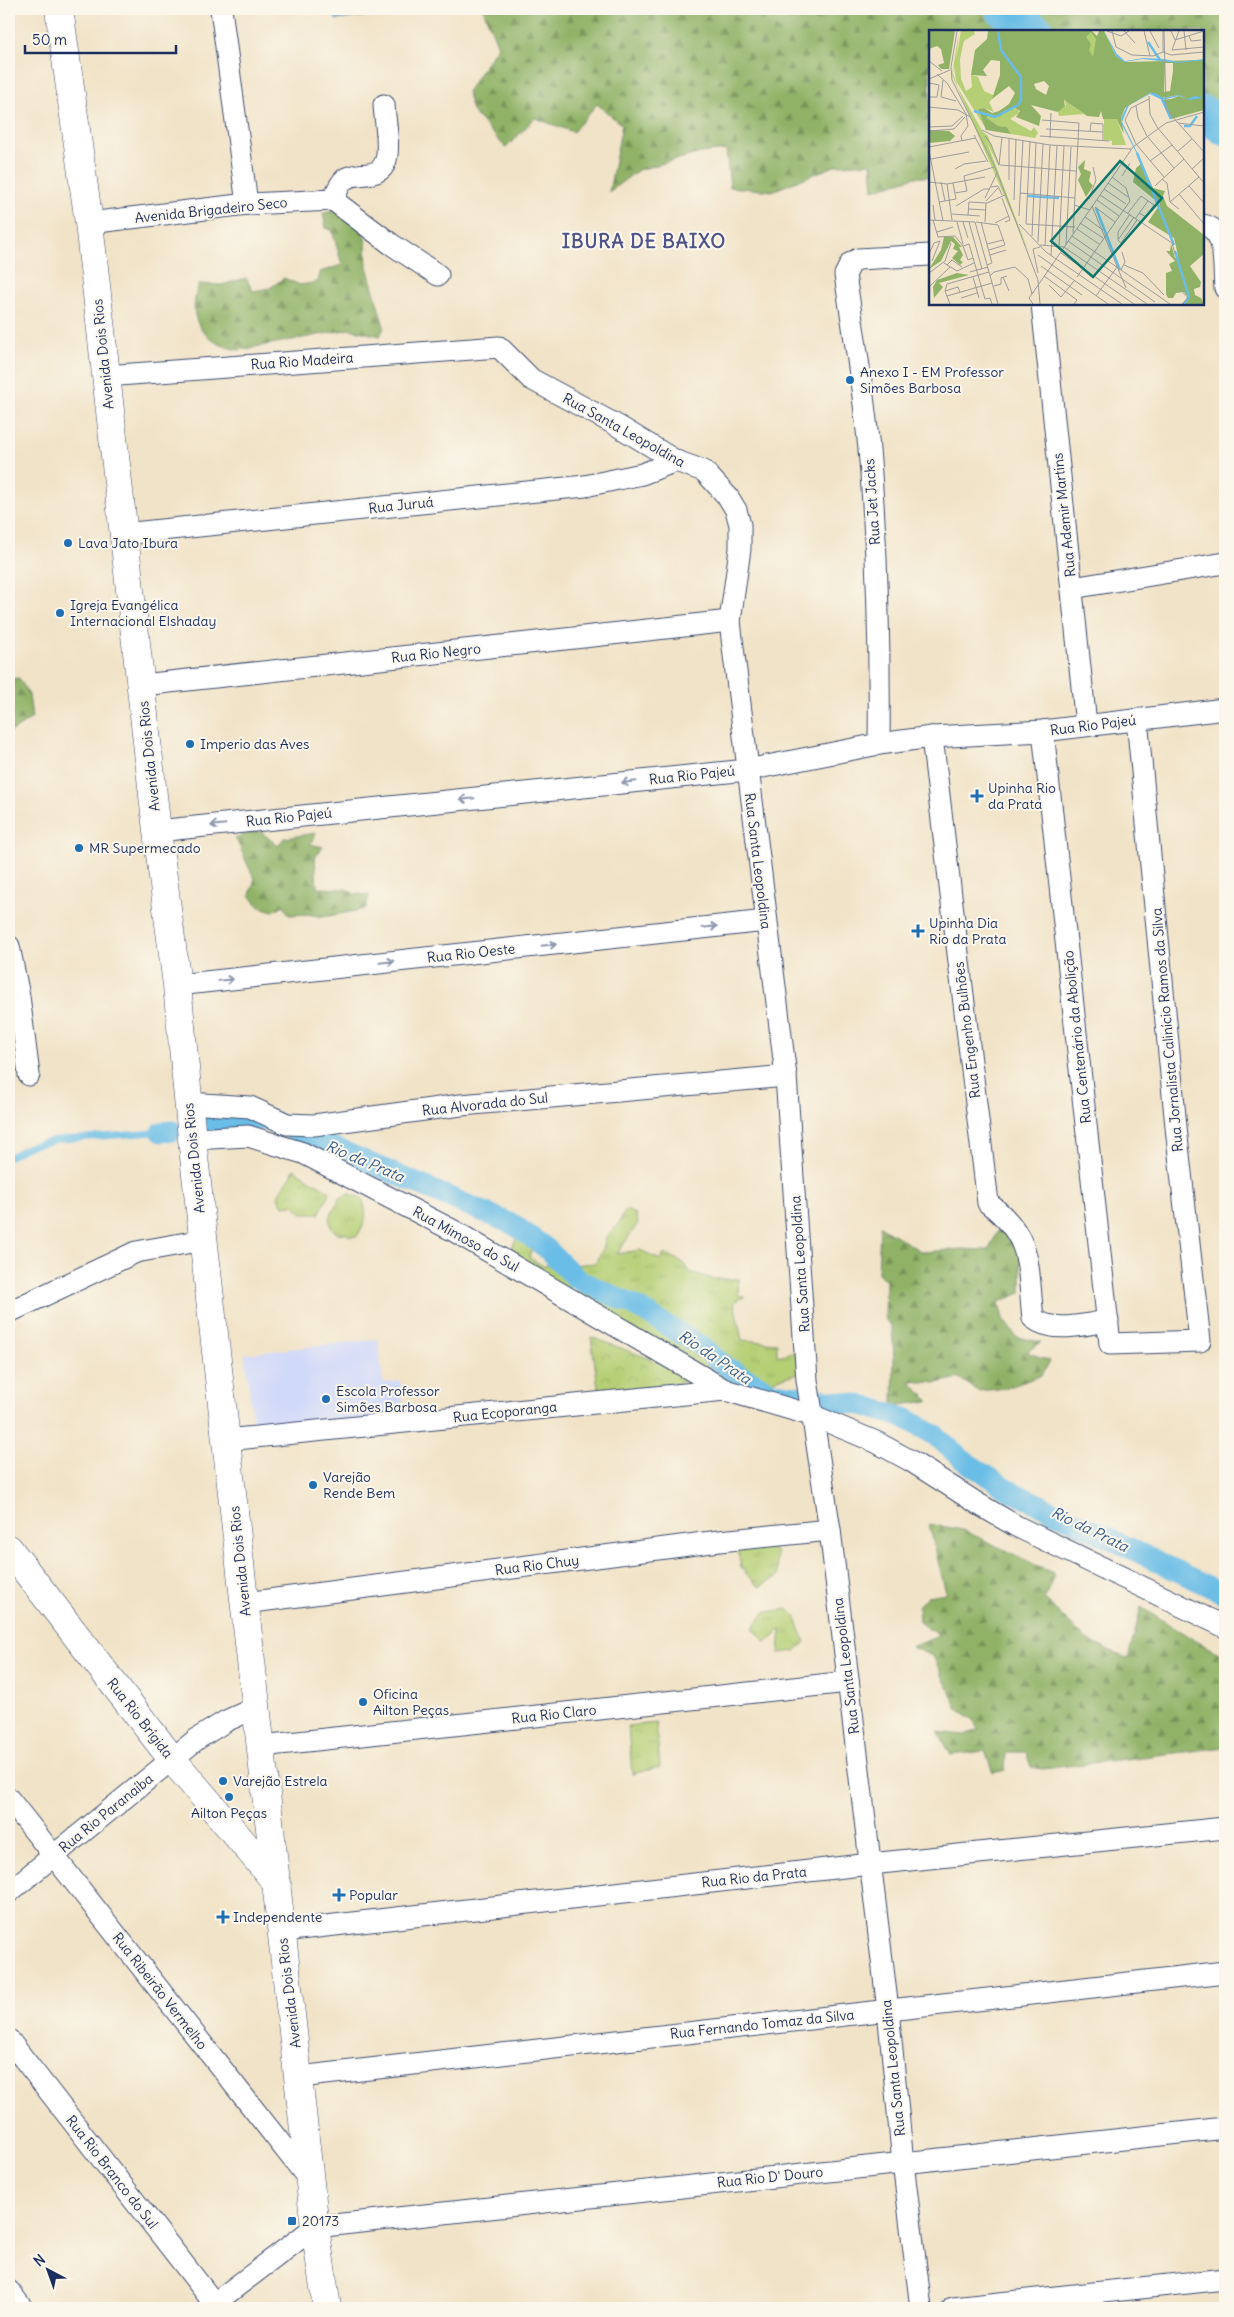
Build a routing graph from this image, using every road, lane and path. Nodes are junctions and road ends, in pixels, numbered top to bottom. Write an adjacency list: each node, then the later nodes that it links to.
1 (59, 9): 6 (main road, Avenida Dois Rios)
2 (221, 9): 5 (street)
3 (384, 105): 4 (street)
4 (333, 200): 5 (street, Avenida Brigadeiro Seco); 9 (street)
5 (247, 204): 6 (street, Avenida Brigadeiro Seco)
6 (89, 223): 13 (main road, Avenida Dois Rios)
7 (1204, 225): 10 (street)
8 (929, 255): 25 (street, Rua Jet Jacks)
9 (438, 275)
10 (1225, 288)
11 (1042, 305): 17 (street, Rua Ademir Martins)
12 (499, 347): 13 (street, Rua Rio Madeira); 14 (street, Rua Santa Leopoldina)
13 (105, 376): 15 (main road, Avenida Dois Rios)
14 (676, 461): 15 (street, Rua Juruá); 18 (street, Rua Santa Leopoldina)
15 (123, 534): 19 (main road, Avenida Dois Rios)
16 (1225, 563): 17 (street)
17 (1072, 588): 22 (street, Rua Ademir Martins)
18 (730, 621): 19 (street, Rua Rio Negro); 26 (street, Rua Santa Leopoldina)
19 (142, 685): 27 (main road, Avenida Dois Rios)
20 (1225, 709): 21 (street, Rua Rio Pajeú)
21 (1137, 720): 22 (street, Rua Rio Pajeú); 38 (street, Rua Jornalista Calinício Ramos da Silva)
22 (1086, 725): 23 (street, Rua Rio Pajeú)
23 (1042, 730): 24 (street, Rua Rio Pajeú); 37 (street, Rua Centenário da Abolição)
24 (932, 737): 25 (street, Rua Rio Pajeú); 37 (street, Rua Engenho Bulhões)
25 (879, 744): 26 (street, Rua Rio Pajeú)
26 (747, 770): 27 (street, Rua Rio Pajeú, one-way to 27); 28 (street, Rua Santa Leopoldina)
27 (157, 831): 30 (main road, Avenida Dois Rios)
28 (766, 922): 30 (street, Rua Rio Oeste, one-way to 28); 32 (street, Rua Santa Leopoldina)
29 (9, 946): 31 (street)
30 (177, 985): 33 (main road, Avenida Dois Rios)
31 (29, 1075)
32 (786, 1076): 33 (street, Rua Alvorada do Sul); 40 (street, Rua Santa Leopoldina)
33 (188, 1103): 34 (main road, Avenida Dois Rios)
34 (192, 1139): 35 (main road, Avenida Dois Rios); 39 (street, Rua Mimoso do Sul)
35 (203, 1240): 36 (street); 41 (main road, Avenida Dois Rios)
36 (9, 1312)
37 (1108, 1321): 38 (street, Rua Centenário da Abolição)
38 (1110, 1344)
39 (725, 1390): 40 (street); 41 (street, Rua Ecoporanga)
40 (813, 1412): 42 (street, Rua Santa Leopoldina); 45 (street)
41 (226, 1440): 44 (main road, Avenida Dois Rios)
42 (830, 1530): 44 (street, Rua Rio Chuy); 46 (street, Rua Santa Leopoldina)
43 (9, 1549): 49 (main road, Rua Rio Brígida)
44 (245, 1603): 47 (main road, Avenida Dois Rios)
45 (1225, 1627)
46 (848, 1682): 48 (street, Rua Rio Claro); 53 (street, Rua Santa Leopoldina)
47 (257, 1707): 48 (main road, Avenida Dois Rios); 49 (street, Rua Rio Paranaíba)
48 (261, 1746): 54 (main road, Avenida Dois Rios)
49 (172, 1759): 52 (street, Rua Rio Paranaíba); 54 (main road, Rua Rio Brígida)
50 (9, 1800): 52 (street, Rua Ribeirão Vermelho)
51 (1225, 1828): 53 (street, Rua Rio da Prata)
52 (54, 1856): 55 (street, Rua Rio Paranaíba); 63 (street, Rua Ribeirão Vermelho)
53 (870, 1864): 56 (street, Rua Rio da Prata); 58 (street, Rua Santa Leopoldina)
54 (277, 1883): 56 (main road, Avenida Dois Rios)
55 (9, 1892)
56 (282, 1931): 60 (main road, Avenida Dois Rios)
57 (1225, 1972): 58 (street, Rua Fernando Tomaz da Silva)
58 (888, 2010): 60 (street, Rua Fernando Tomaz da Silva); 62 (street, Rua Santa Leopoldina)
59 (9, 2040): 67 (street, Rua Rio Branco do Sul)
60 (299, 2077): 63 (main road, Avenida Dois Rios)
61 (1225, 2128): 62 (street, Rua Rio D' Douro)
62 (903, 2163): 64 (street, Rua Rio D' Douro); 70 (street, Rua Santa Leopoldina)
63 (311, 2182): 64 (main road, Avenida Dois Rios)
64 (316, 2227): 67 (street); 69 (main road, Avenida Dois Rios)
65 (1225, 2280): 71 (street)
66 (9, 2291): 68 (street)
67 (211, 2306)
68 (22, 2308)
69 (327, 2308)
70 (921, 2308)
71 (953, 2308)

